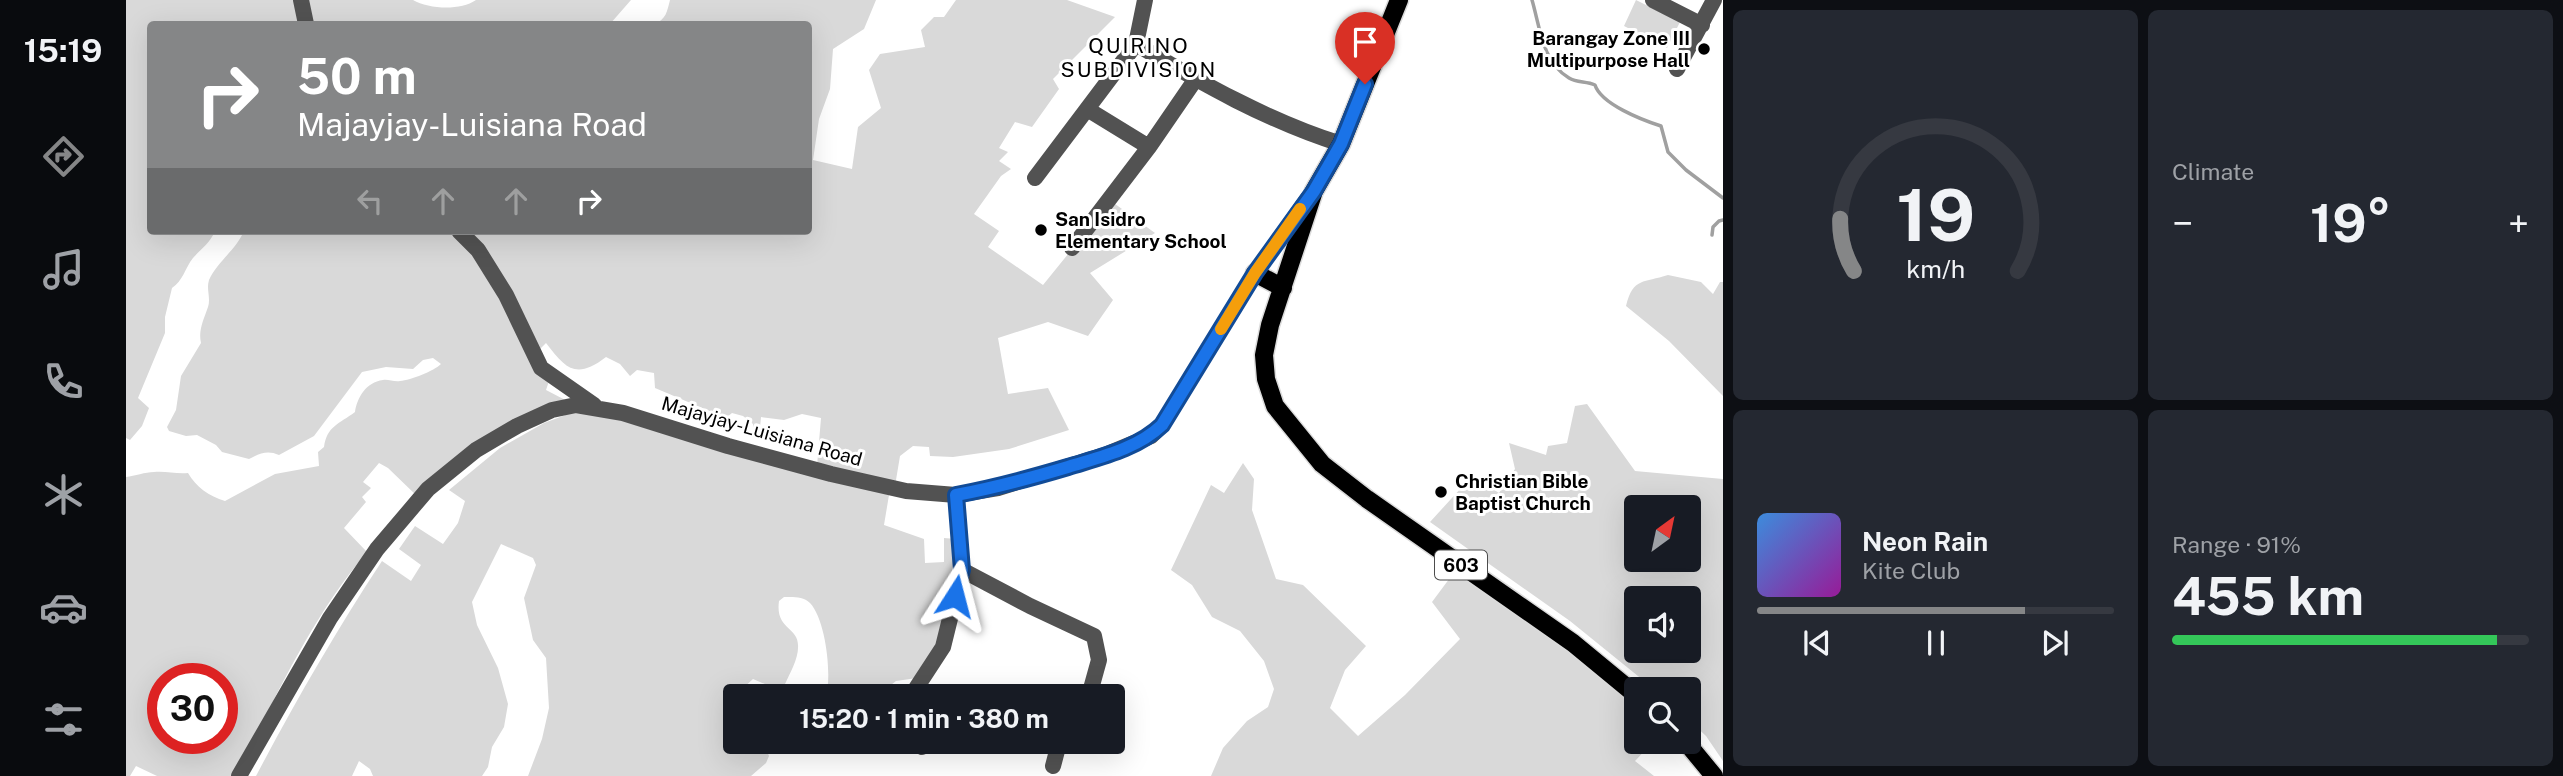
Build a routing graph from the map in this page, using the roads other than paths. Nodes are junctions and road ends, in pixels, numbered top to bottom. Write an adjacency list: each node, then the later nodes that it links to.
1 (301, 0): 6 (street)
2 (1145, 0): 8 (street)
3 (1399, 0): 12 (main road, 603)
4 (1653, 0): 7 (street)
5 (1714, 0): 7 (street)
6 (305, 21)
7 (1702, 25): 9 (street)
8 (1136, 44): 10 (street); 11 (street)
9 (1677, 69)
10 (1195, 80): 12 (street); 13 (street)
11 (1087, 109): 13 (street); 14 (street)
12 (1341, 144): 15 (main road, 603)
13 (1149, 147): 17 (street)
14 (1035, 178)
15 (1314, 191): 18 (street, Majayjay-Luisiana Road); 19 (main road, 603)
16 (463, 235): 20 (street)
17 (1072, 248)
18 (1255, 273): 19 (main road); 21 (street, Majayjay-Luisiana Road)
19 (1283, 288): 25 (main road, 603)
20 (599, 409): 21 (street, Majayjay-Luisiana Road); 29 (street, Majayjay-Luisiana Road)
21 (956, 495): 22 (street)
22 (962, 570): 23 (street); 24 (street)
23 (919, 684)
24 (1092, 684)
25 (1624, 685)
26 (1056, 754): 28 (street)
27 (1696, 754): 30 (main road)
28 (1053, 766)
29 (239, 776)
30 (1714, 776)

